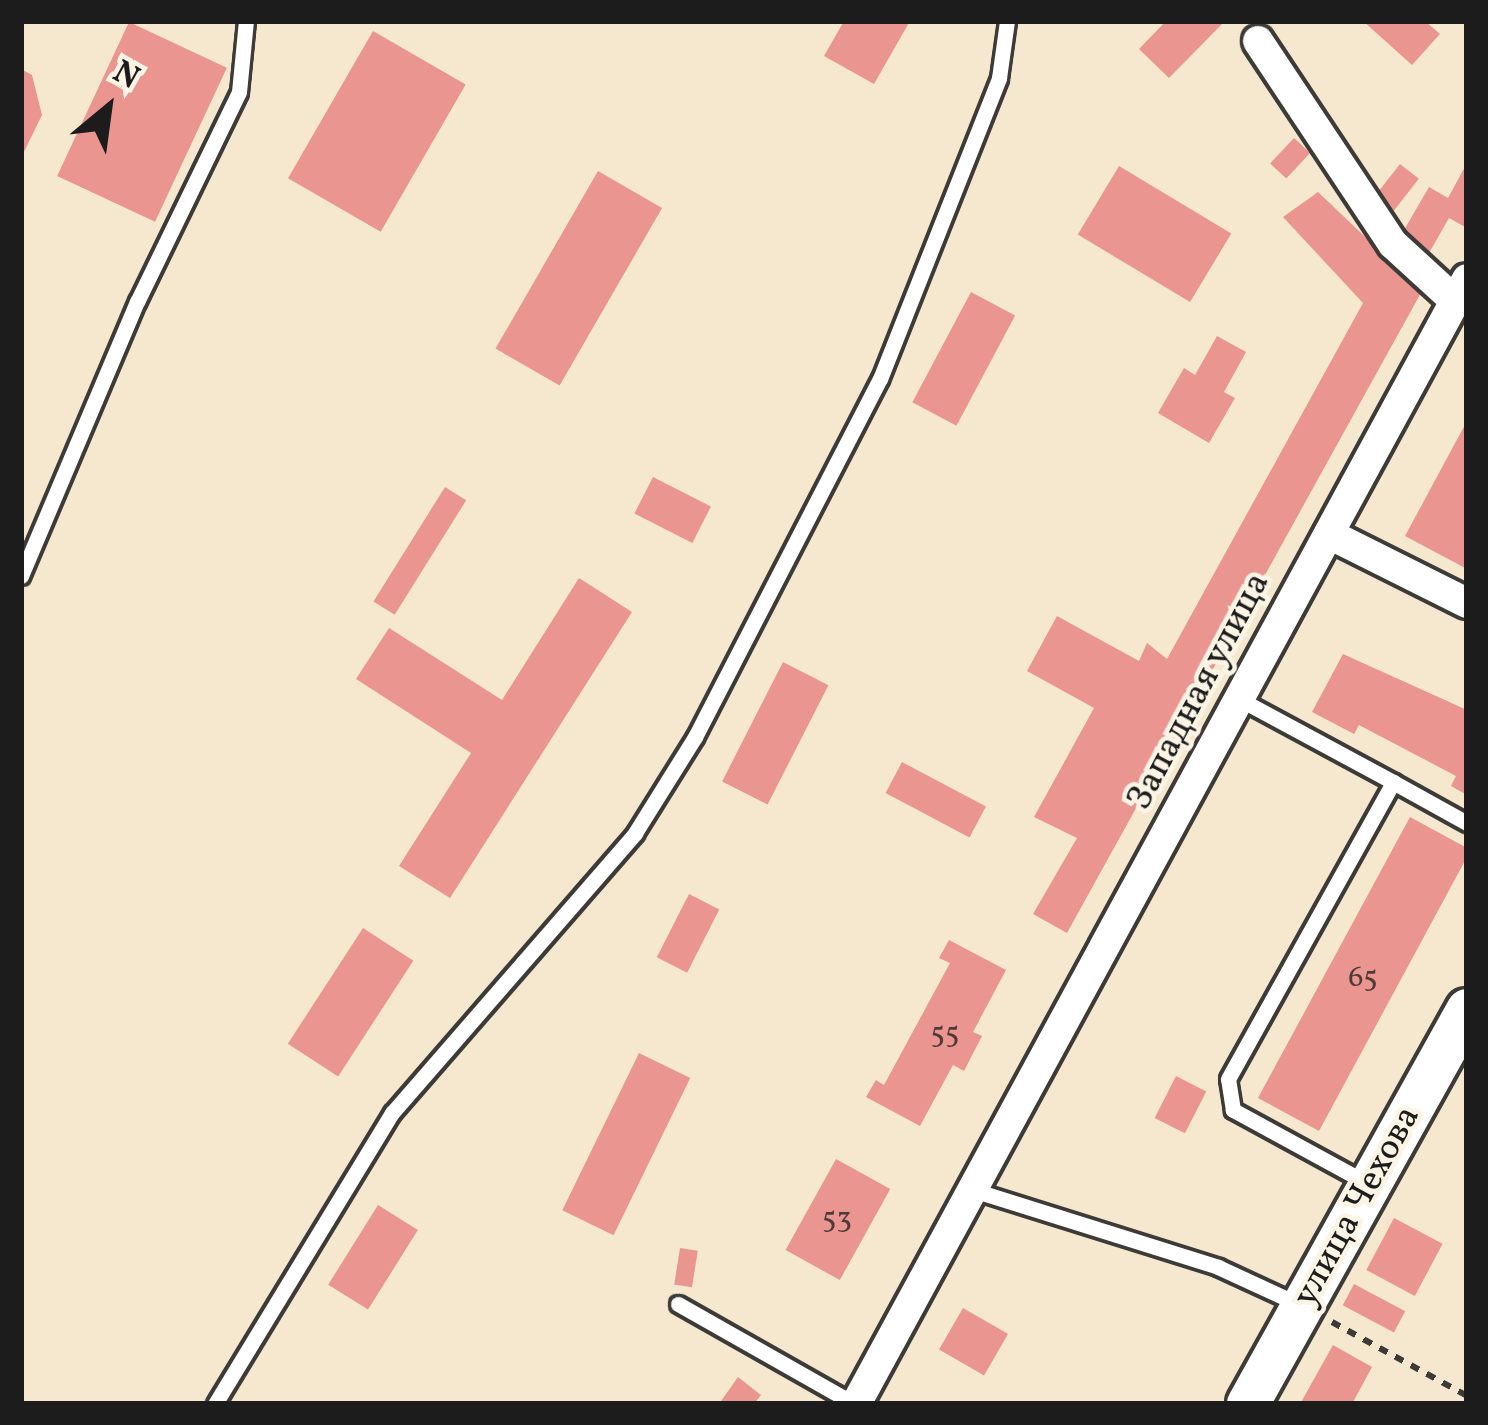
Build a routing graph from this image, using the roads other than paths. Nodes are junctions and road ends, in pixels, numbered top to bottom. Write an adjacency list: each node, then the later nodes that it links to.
1 (246, 21): 6 (lane)
2 (1007, 21): 16 (lane)
3 (1258, 41): 4 (street, Западная улица)
4 (1459, 289): 5 (street, Западная улица)
5 (1329, 534): 7 (street); 8 (street, Западная улица)
6 (21, 576)
7 (1467, 603)
8 (1241, 700): 9 (lane); 13 (street, Западная улица)
9 (1393, 782): 10 (lane); 12 (lane)
10 (1467, 823)
11 (1467, 1010): 12 (street, улица Чехова)
12 (1370, 1184): 15 (street, улица Чехова)
13 (973, 1190): 15 (lane); 17 (street, Западная улица)
14 (678, 1304): 17 (lane)
15 (1303, 1306): 18 (street, улица Чехова)
16 (214, 1404)
17 (856, 1404)
18 (1248, 1404)

